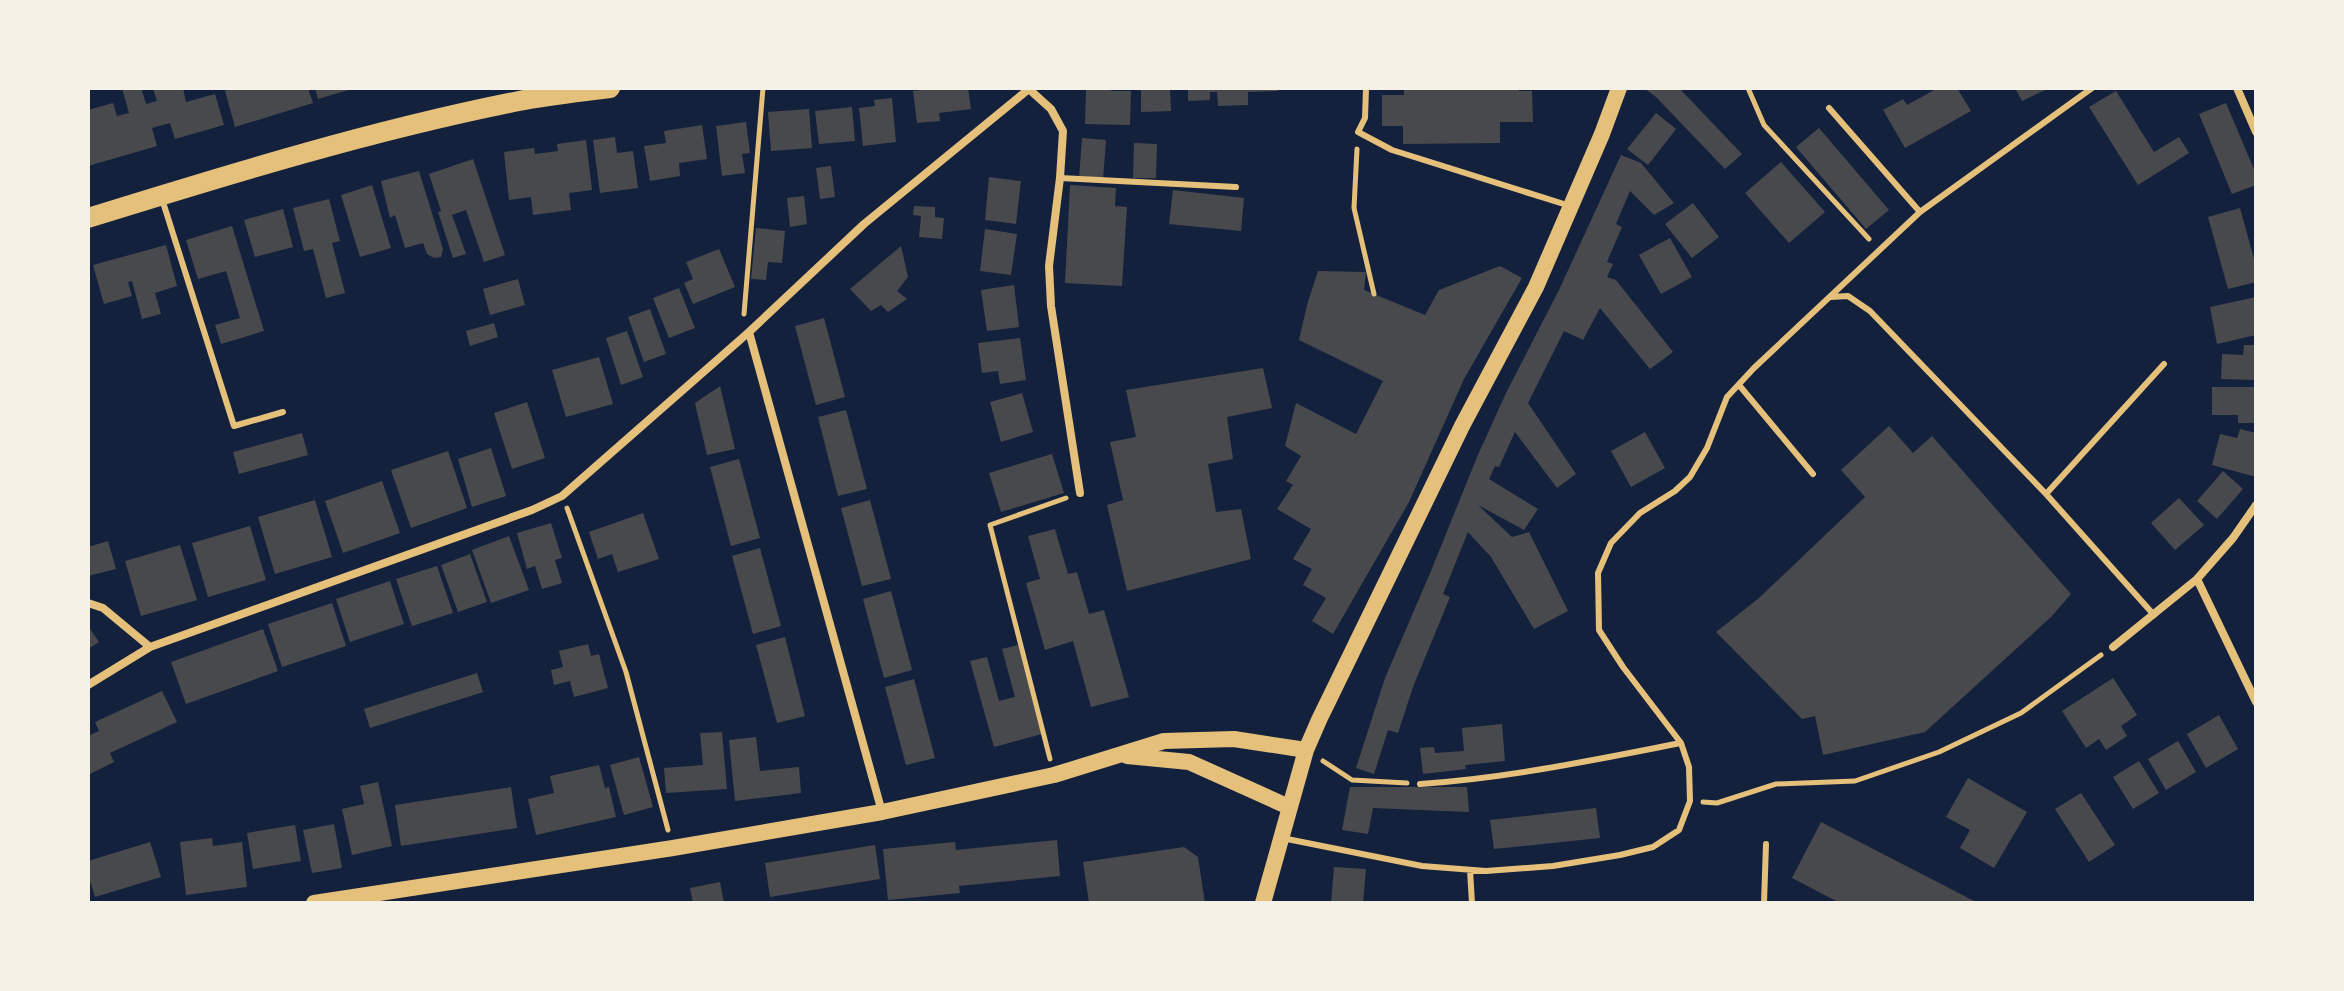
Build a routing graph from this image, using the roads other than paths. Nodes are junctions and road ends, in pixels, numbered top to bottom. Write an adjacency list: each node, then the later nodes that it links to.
1 (610, 88): 11 (main road)
2 (1366, 88): 12 (lane)
3 (1619, 88): 12 (main road)
4 (2092, 88): 13 (lane)
5 (2237, 88): 8 (street)
6 (1030, 89): 9 (street); 16 (street)
7 (1829, 108): 13 (lane)
8 (2256, 132)
9 (1060, 178): 10 (lane); 21 (street)
10 (1236, 187)
11 (161, 195): 14 (main road); 19 (lane)
12 (1570, 206): 32 (main road)
13 (1920, 212): 15 (lane)
14 (88, 218)
15 (1831, 297): 18 (lane); 22 (lane)
16 (749, 332): 27 (street); 36 (street)
17 (2164, 364): 22 (lane)
18 (1739, 385): 20 (lane); 31 (lane)
19 (283, 412)
20 (1813, 474)
21 (1080, 493)
22 (2046, 494): 26 (lane)
23 (2256, 505): 24 (street)
24 (2197, 579): 26 (street); 30 (street)
25 (88, 603): 27 (street)
26 (2154, 615): 28 (street)
27 (150, 647): 29 (street)
28 (2113, 647)
29 (88, 685)
30 (2256, 702)
31 (1681, 743): 34 (lane); 39 (lane)
32 (1306, 750): 33 (main road); 35 (main road)
33 (1122, 756): 35 (main road); 36 (main road)
34 (1420, 784)
35 (1289, 807): 37 (main road)
36 (882, 812): 40 (main road)
37 (1282, 838): 39 (lane); 41 (main road)
38 (1766, 844): 43 (lane)
39 (1470, 870): 42 (lane)
40 (314, 903)
41 (1263, 903)
42 (1472, 903)
43 (1764, 903)

